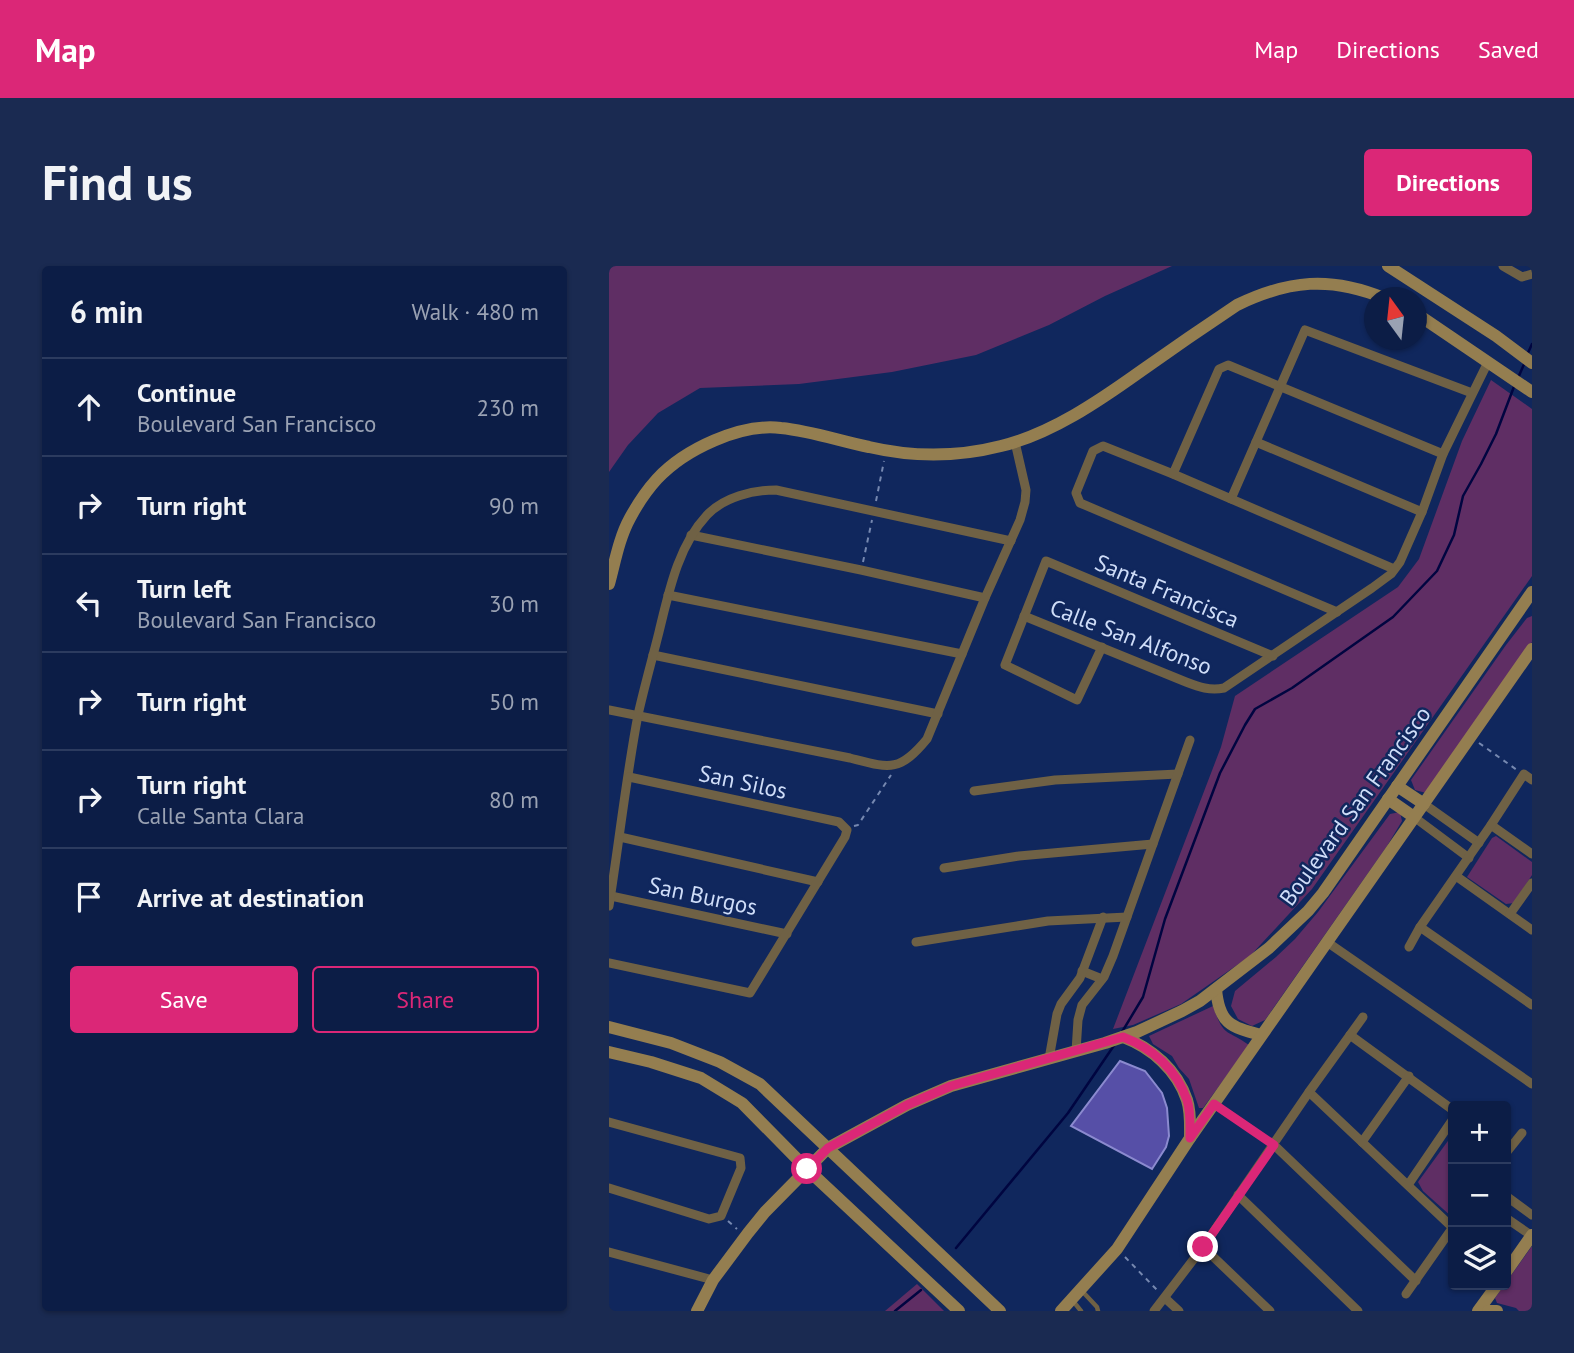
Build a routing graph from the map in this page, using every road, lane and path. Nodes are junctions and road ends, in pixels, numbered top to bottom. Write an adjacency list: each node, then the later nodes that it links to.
1 (1388, 266): 6 (street)
2 (1503, 266): 3 (street)
3 (1532, 274)
4 (1364, 291): 12 (street)
5 (1427, 321): 7 (street)
6 (1496, 336): 7 (street); 8 (street)
7 (1485, 360): 10 (street); 11 (street)
8 (1532, 363)
9 (1280, 385): 11 (street); 13 (street); 14 (street); 15 (street)
10 (1529, 390)
11 (1472, 393): 14 (street)
12 (1015, 442): 19 (street); 21 (street)
13 (1256, 442): 16 (street); 17 (street)
14 (1443, 453): 17 (street)
15 (1173, 474): 16 (street); 25 (street)
16 (1231, 499): 20 (street)
17 (1422, 512): 20 (street)
18 (691, 535): 19 (street); 22 (street); 24 (street)
19 (1011, 541): 24 (street)
20 (1394, 569): 25 (street)
21 (609, 583)
22 (668, 595): 29 (street); 30 (street)
23 (1530, 597): 41 (street, Boulevard San Francisco)
24 (985, 598): 30 (street)
25 (1337, 612): 31 (street)
26 (1024, 616): 27 (street, Calle San Alfonso); 27 (street); 31 (street, Santa Francisca)
27 (1102, 647): 31 (street, Calle San Alfonso)
28 (1532, 649): 35 (street)
29 (653, 654): 33 (street); 34 (street)
30 (962, 654): 33 (street)
31 (1273, 656)
32 (609, 710): 34 (street)
33 (938, 715): 37 (street)
34 (638, 716): 37 (street); 39 (street)
35 (1470, 737): 40 (path); 44 (street)
36 (1190, 740): 38 (street)
37 (899, 763): 47 (path)
38 (1178, 774): 42 (street); 49 (street)
39 (629, 777): 47 (street, San Silos); 48 (street)
40 (1528, 777): 46 (street)
41 (1397, 786): 43 (street, Boulevard San Francisco); 44 (street)
42 (974, 791)
43 (1388, 799): 45 (street); 71 (street, Boulevard San Francisco)
44 (1424, 804): 45 (street); 50 (street)
45 (1414, 817): 52 (street); 66 (street)
46 (1491, 825): 50 (street); 51 (street)
47 (847, 830): 55 (street)
48 (620, 837): 55 (street); 57 (street)
49 (1153, 844): 53 (street); 61 (street)
50 (1479, 844): 52 (street)
51 (1532, 854)
52 (1469, 858): 54 (street)
53 (944, 868)
54 (1456, 876): 59 (street); 62 (street)
55 (818, 882): 64 (street)
56 (1532, 883): 59 (street)
57 (611, 896): 58 (street); 64 (street, San Burgos)
58 (609, 906)
59 (1510, 914): 63 (street)
60 (1103, 917): 61 (street); 65 (street); 69 (street)
61 (1127, 917): 70 (street)
62 (1420, 927): 67 (street); 72 (street)
63 (1532, 930)
64 (787, 934): 68 (street)
65 (916, 942)
66 (1327, 942): 75 (street); 83 (street)
67 (1409, 947)
68 (609, 963)
69 (1082, 971): 70 (street); 80 (street)
70 (1102, 979): 78 (street)
71 (1216, 989): 75 (street); 77 (street, Boulevard San Francisco)
72 (1532, 1005)
73 (1363, 1017): 76 (street)
74 (609, 1027): 81 (street)
75 (1261, 1035): 86 (street)
76 (1350, 1035): 82 (street); 85 (street)
77 (1123, 1037): 78 (street, Boulevard San Francisco); 91 (street)
78 (1076, 1051): 80 (street, Boulevard San Francisco)
79 (609, 1052): 84 (street)
80 (1049, 1059): 95 (street, Boulevard San Francisco)
81 (727, 1066): 84 (street); 95 (street)
82 (1409, 1076): 87 (street); 92 (street)
83 (1532, 1084)
84 (718, 1088): 96 (street)
85 (1309, 1091): 92 (street); 93 (street)
86 (1214, 1104): 91 (street); 93 (path)
87 (1448, 1106)
88 (609, 1122): 102 (street)
89 (1448, 1126): 97 (street)
90 (1522, 1133): 94 (street)
91 (1190, 1138): 109 (street)
92 (1362, 1142): 97 (street)
93 (1274, 1145): 99 (street); 113 (street)
94 (1511, 1145)
95 (828, 1148): 96 (street, Boulevard San Francisco); 121 (street)
96 (807, 1169): 106 (street, Boulevard San Francisco); 120 (street)
97 (1408, 1185): 104 (street)
98 (609, 1188): 102 (street)
99 (1238, 1195): 108 (street); 128 (street)
100 (1511, 1200): 101 (street)
101 (1532, 1215)
102 (721, 1216): 106 (path)
103 (1511, 1221): 107 (street)
104 (1452, 1227)
105 (1448, 1235): 113 (street)
106 (746, 1236): 112 (street, Boulevard San Francisco)
107 (1532, 1236): 111 (street)
108 (1203, 1247): 117 (street); 127 (street)
109 (1117, 1249): 114 (street); 117 (path)
110 (609, 1252): 112 (street)
111 (1511, 1265)
112 (713, 1280): 119 (street, Boulevard San Francisco)
113 (1416, 1281): 116 (street)
114 (1081, 1290): 118 (street); 124 (lane)
115 (1493, 1290): 129 (street)
116 (1406, 1294)
117 (1165, 1298): 125 (street); 126 (street)
118 (1072, 1300): 122 (street); 123 (lane)
119 (698, 1311)
120 (959, 1311)
121 (1000, 1311)
122 (1061, 1311)
123 (1081, 1311)
124 (1098, 1311)
125 (1154, 1311)
126 (1179, 1311)
127 (1270, 1311)
128 (1358, 1311)
129 (1478, 1311)
130 (1488, 1311): 131 (street)
131 (1497, 1311)

